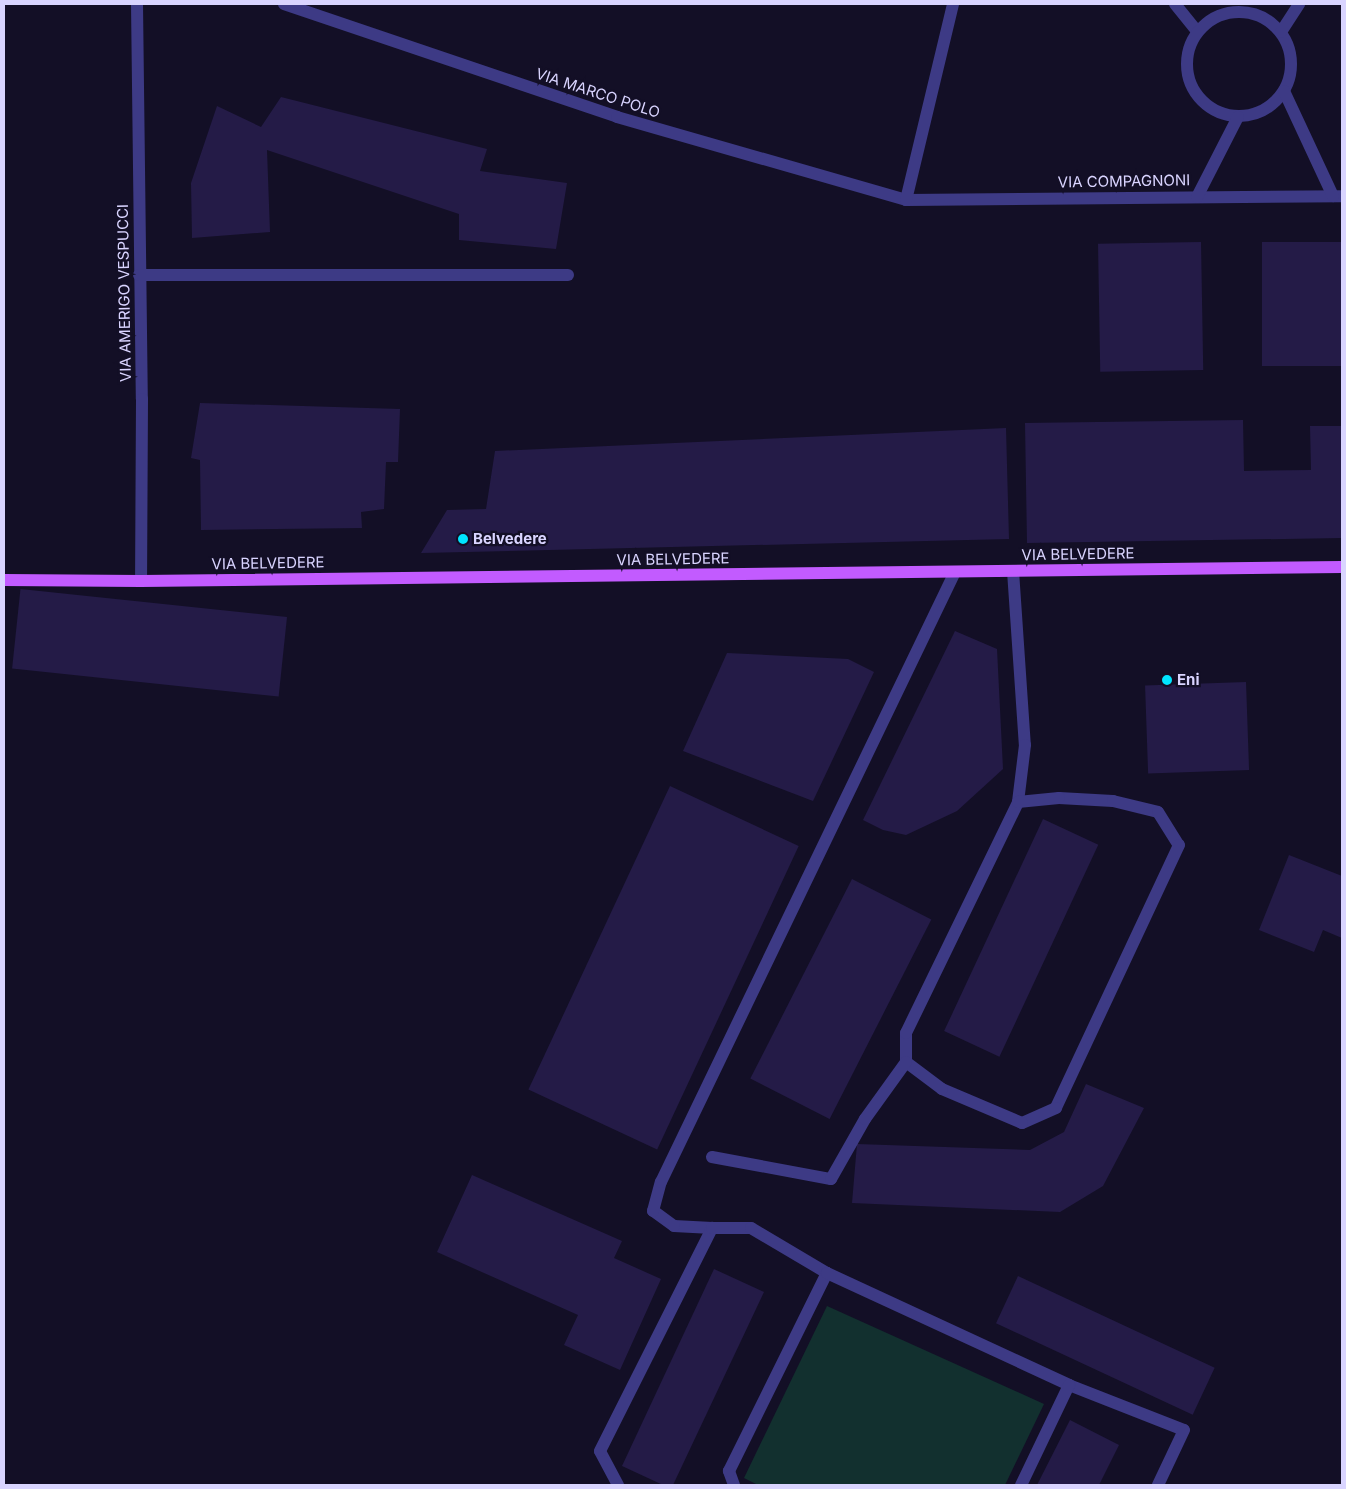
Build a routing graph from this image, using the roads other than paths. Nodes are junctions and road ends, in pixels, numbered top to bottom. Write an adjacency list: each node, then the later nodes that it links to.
1 (137, 4): 13 (street, VIA AMERIGO VESPUCCI)
2 (284, 4): 12 (street, VIA MARCO POLO)
3 (954, 4): 12 (street)
4 (1176, 4): 6 (street)
5 (1299, 4): 7 (street)
6 (1197, 31): 7 (street); 9 (street)
7 (1281, 32): 8 (street)
8 (1284, 91): 9 (street); 10 (street)
9 (1238, 117): 11 (street)
10 (1337, 196): 11 (street, VIA COMPAGNONI)
11 (1197, 197): 12 (street, VIA COMPAGNONI)
12 (906, 200)
13 (139, 275): 14 (street); 19 (street, VIA AMERIGO VESPUCCI)
14 (568, 275)
15 (1342, 567): 16 (main road, VIA BELVEDERE)
16 (1013, 571): 17 (main road, VIA BELVEDERE); 20 (street)
17 (955, 572): 19 (main road, VIA BELVEDERE); 23 (street)
18 (4, 580): 19 (main road, VIA BELVEDERE)
19 (141, 581)
20 (1018, 802): 21 (street); 21 (street)
21 (906, 1062): 22 (street)
22 (712, 1158)
23 (712, 1228): 24 (street); 26 (street)
24 (827, 1273): 25 (street); 27 (street)
25 (1069, 1385): 28 (street); 29 (street)
26 (618, 1485)
27 (734, 1485)
28 (1021, 1485)
29 (1158, 1485)

